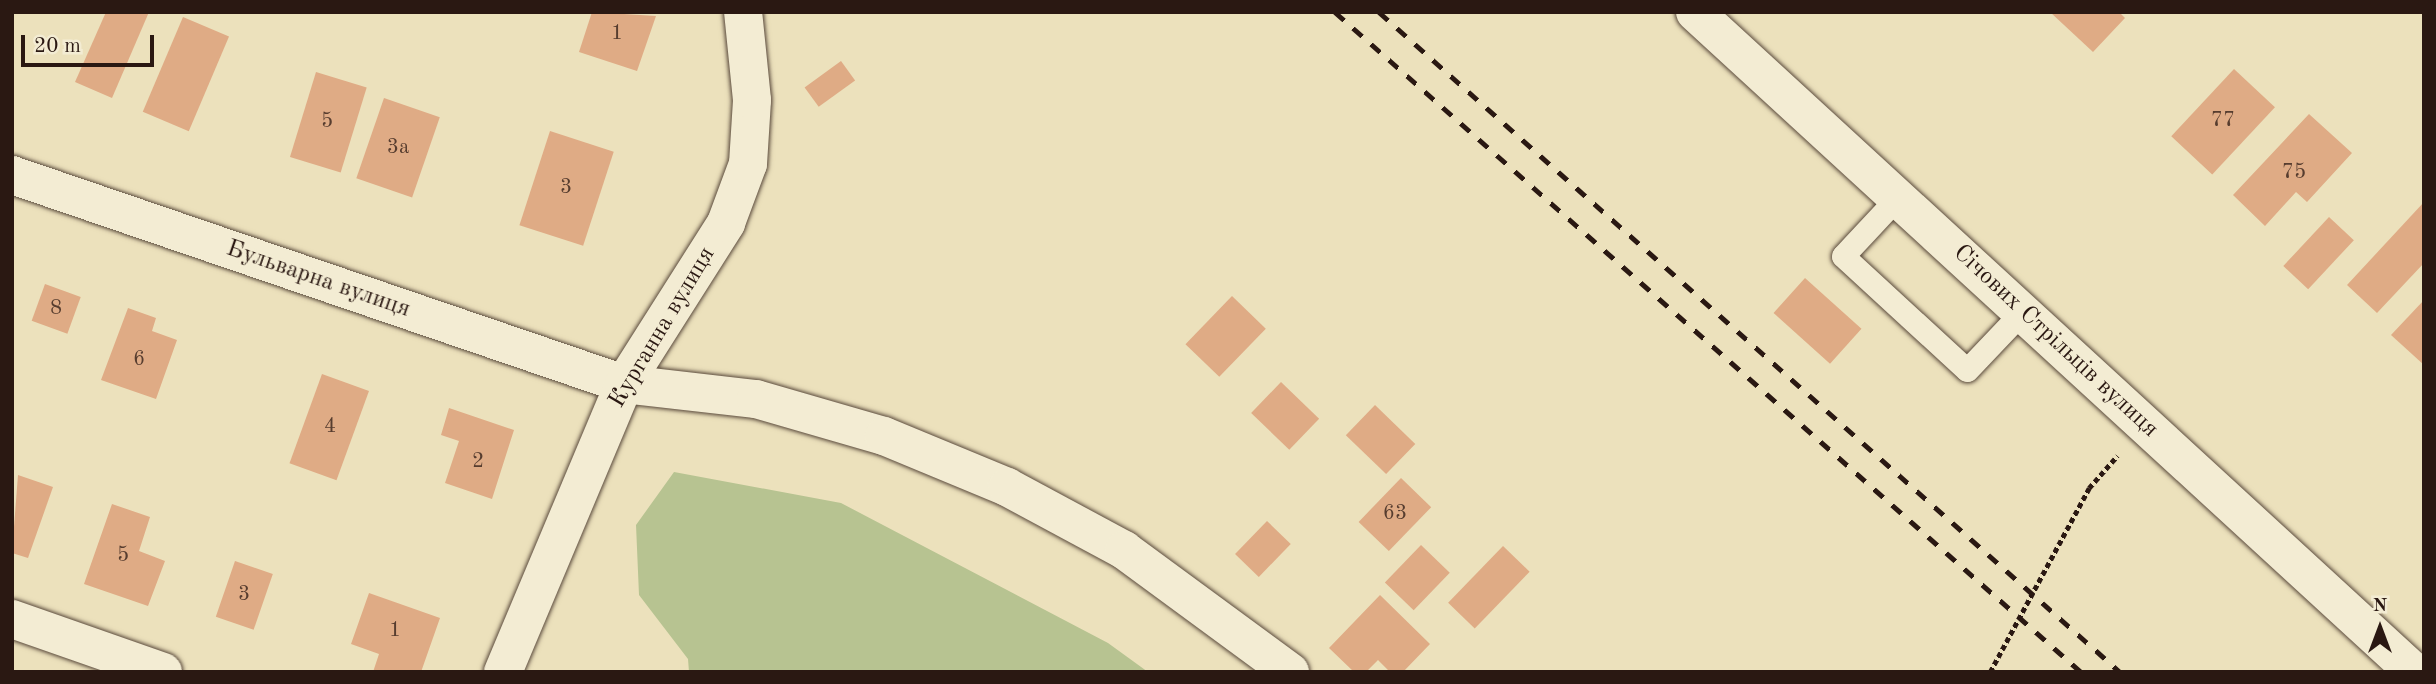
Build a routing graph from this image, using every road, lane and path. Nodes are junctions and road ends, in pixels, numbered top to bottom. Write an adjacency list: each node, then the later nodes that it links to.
1 (743, 12): 6 (street, Курганна вулиця)
2 (1695, 12): 4 (street, Січових Стрільців вулиця)
3 (12, 175): 6 (street, Бульварна вулиця)
4 (1897, 198): 5 (street, Січових Стрільців вулиця); 5 (lane)
5 (2022, 312): 7 (street, Січових Стрільців вулиця)
6 (624, 384): 10 (street, Курганна вулиця); 11 (street, Бульварна вулиця)
7 (2144, 424): 12 (path); 13 (street, Січових Стрільців вулиця)
8 (12, 619): 9 (street)
9 (163, 672)
10 (503, 672)
11 (1290, 672)
12 (1990, 672)
13 (2414, 672)

